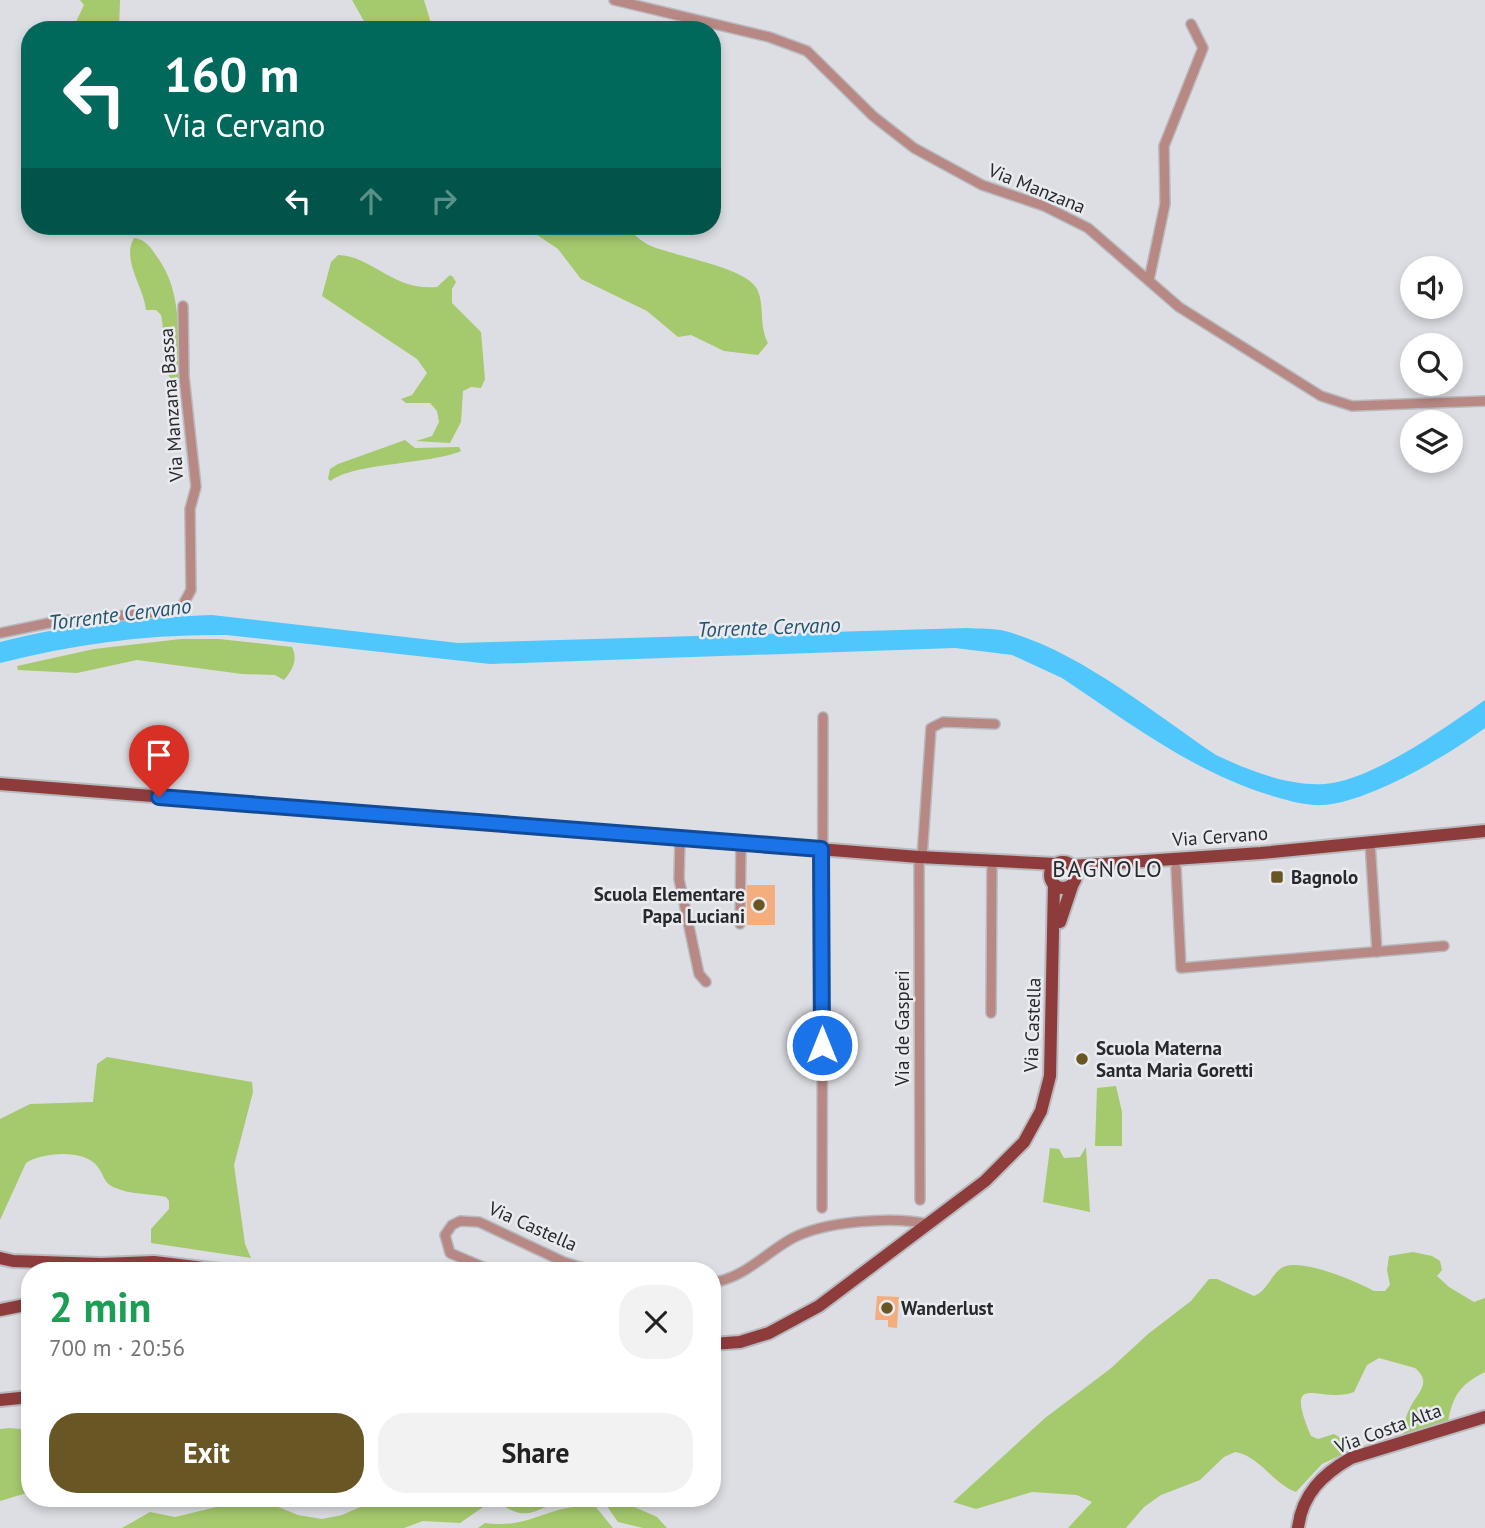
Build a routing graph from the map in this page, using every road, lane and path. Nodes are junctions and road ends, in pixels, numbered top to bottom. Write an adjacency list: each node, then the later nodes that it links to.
1 (614, 0): 2 (street, Via Manzana)
2 (702, 21)
3 (1191, 24): 5 (street)
4 (721, 26): 5 (street, Via Manzana)
5 (1149, 280): 7 (street, Via Manzana)
6 (183, 306): 8 (street, Via Manzana Bassa)
7 (1485, 401)
8 (0, 633)
9 (823, 718): 16 (street)
10 (995, 724): 17 (street, Via de Gasperi)
11 (0, 785): 13 (main road)
12 (1485, 831): 14 (main road, Via Cervano)
13 (680, 838): 15 (main road); 30 (street)
14 (1370, 842): 19 (main road, Via Cervano); 29 (street)
15 (741, 843): 16 (main road); 26 (street)
16 (821, 849): 17 (main road); 33 (street)
17 (921, 857): 18 (main road); 32 (street, Via de Gasperi)
18 (992, 862): 20 (main road); 31 (street)
19 (1106, 862): 22 (main road, Via Cervano); 25 (main road)
20 (1024, 863): 21 (main road); 24 (main road)
21 (1056, 864): 22 (main road); 24 (main road)
22 (1072, 866): 25 (main road)
23 (1177, 868): 29 (street, Via Cervano)
24 (1053, 881): 25 (main road); 27 (main road)
25 (1074, 882): 27 (main road)
26 (740, 924)
27 (1054, 946): 34 (main road, Via Castella)
28 (1444, 946): 29 (street, Via Cervano)
29 (1377, 952)
30 (706, 982)
31 (991, 1013)
32 (920, 1200)
33 (822, 1208)
34 (929, 1224): 39 (street); 42 (main road, Via Castella)
35 (0, 1258): 36 (main road)
36 (42, 1262)
37 (471, 1262): 38 (street, Via Castella)
38 (564, 1262)
39 (721, 1281)
40 (21, 1306): 41 (main road)
41 (0, 1310)
42 (721, 1343)
43 (21, 1398): 44 (main road)
44 (0, 1400)
45 (1485, 1417): 46 (main road, Via Costa Alta)
46 (1298, 1528)

